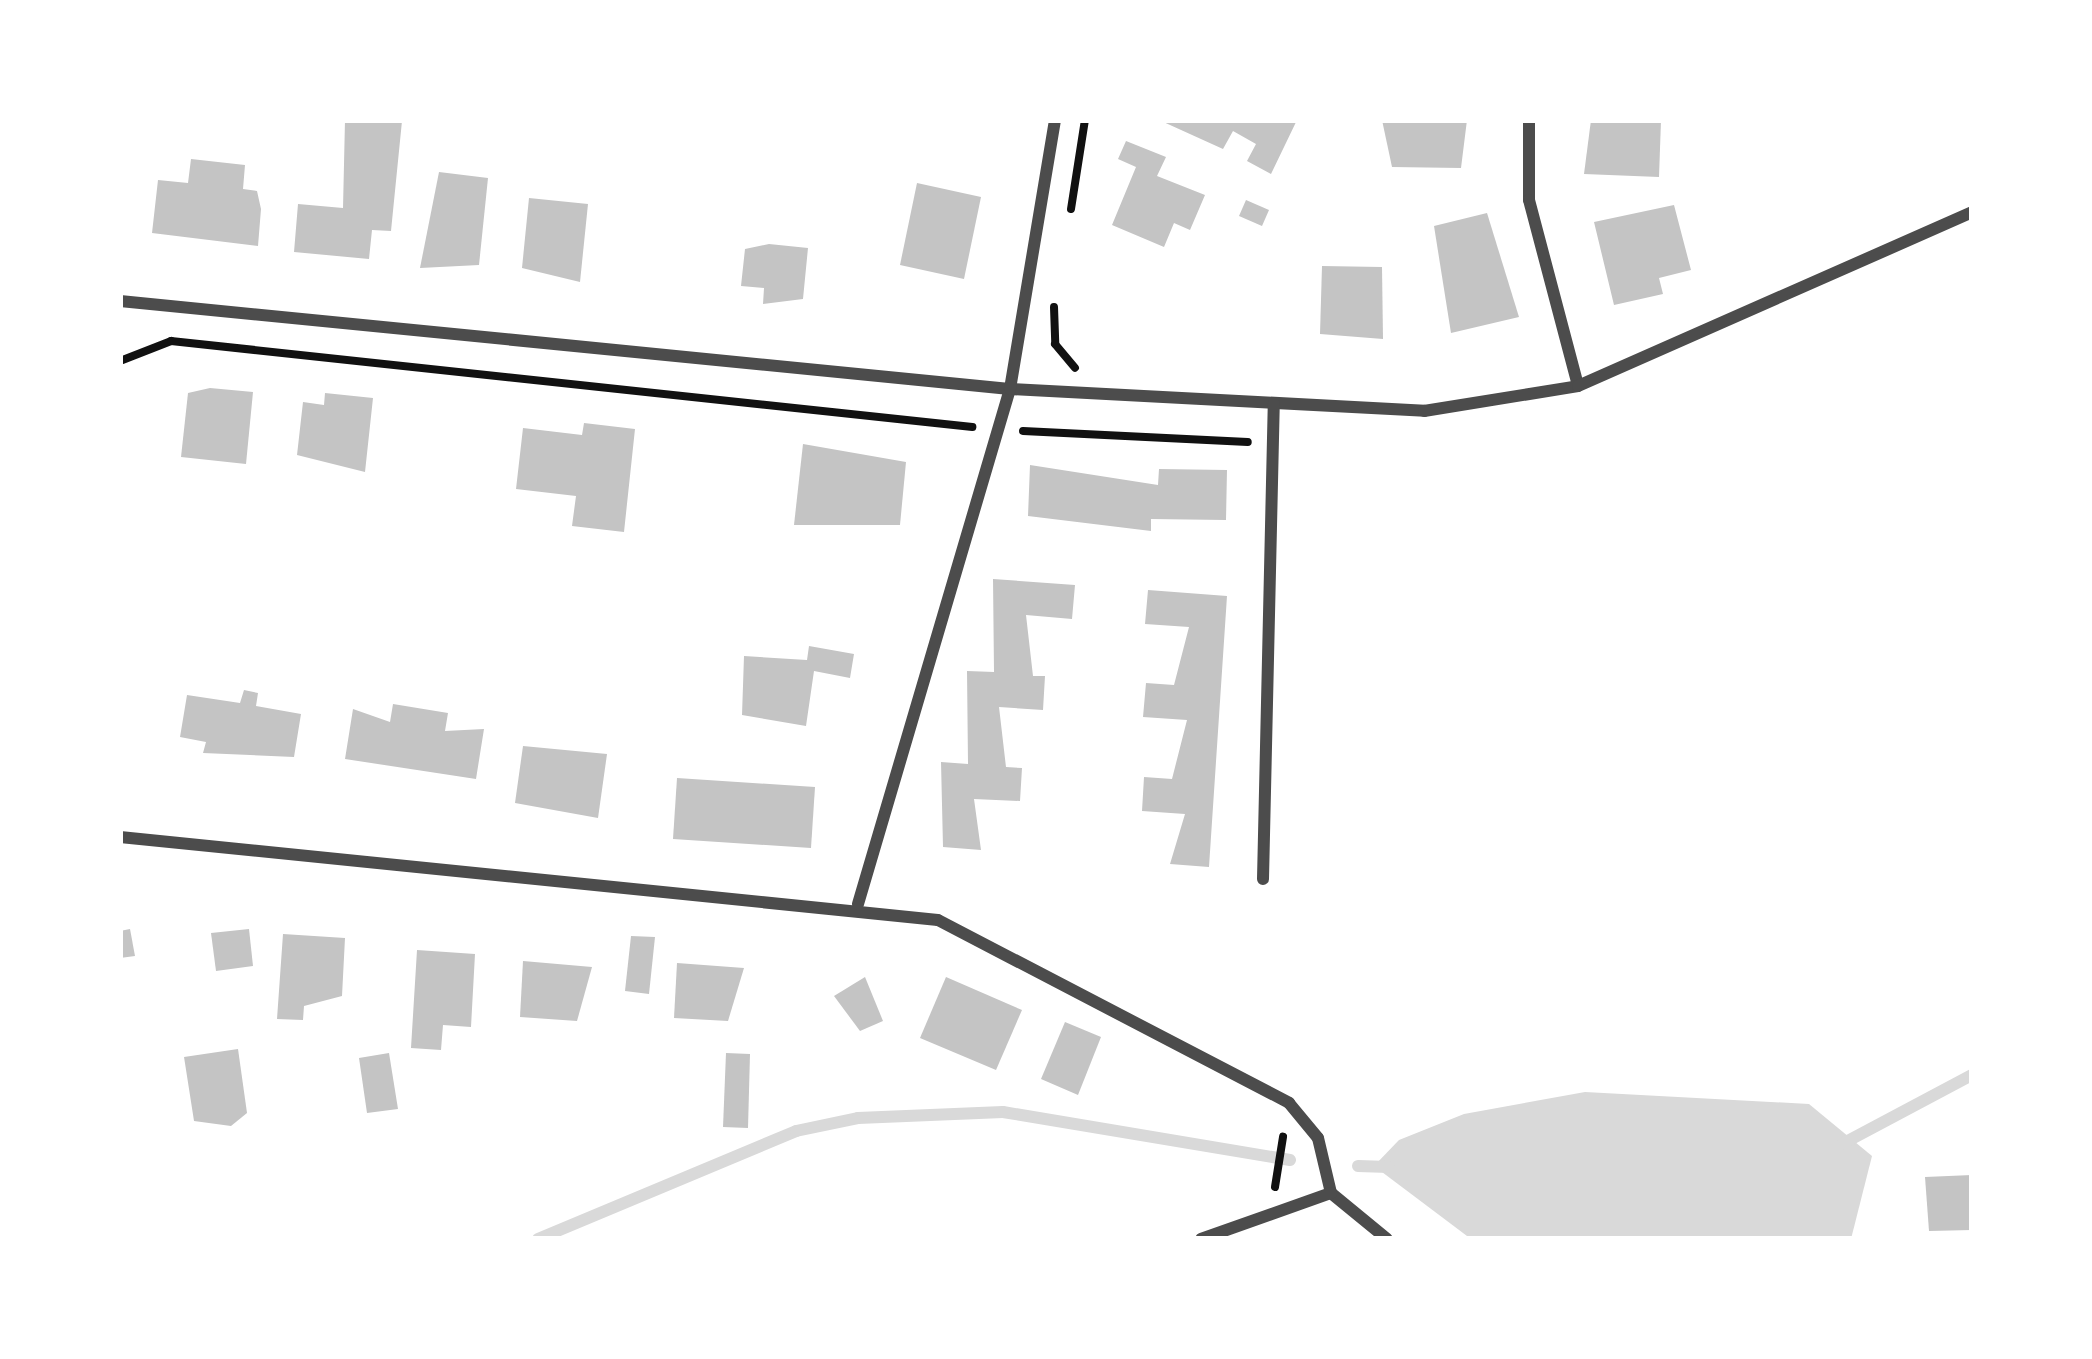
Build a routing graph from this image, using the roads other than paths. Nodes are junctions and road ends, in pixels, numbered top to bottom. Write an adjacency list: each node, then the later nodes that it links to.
1 (1055, 120): 6 (street)
2 (1529, 120): 5 (street)
3 (1972, 212): 5 (street)
4 (120, 301): 6 (street)
5 (1578, 386): 7 (street)
6 (1010, 389): 7 (street); 10 (street)
7 (1274, 403): 9 (street)
8 (120, 837): 10 (street)
9 (1263, 879)
10 (858, 904): 11 (street)
11 (1331, 1193): 12 (street); 13 (street)
12 (1201, 1239)
13 (1387, 1239)

